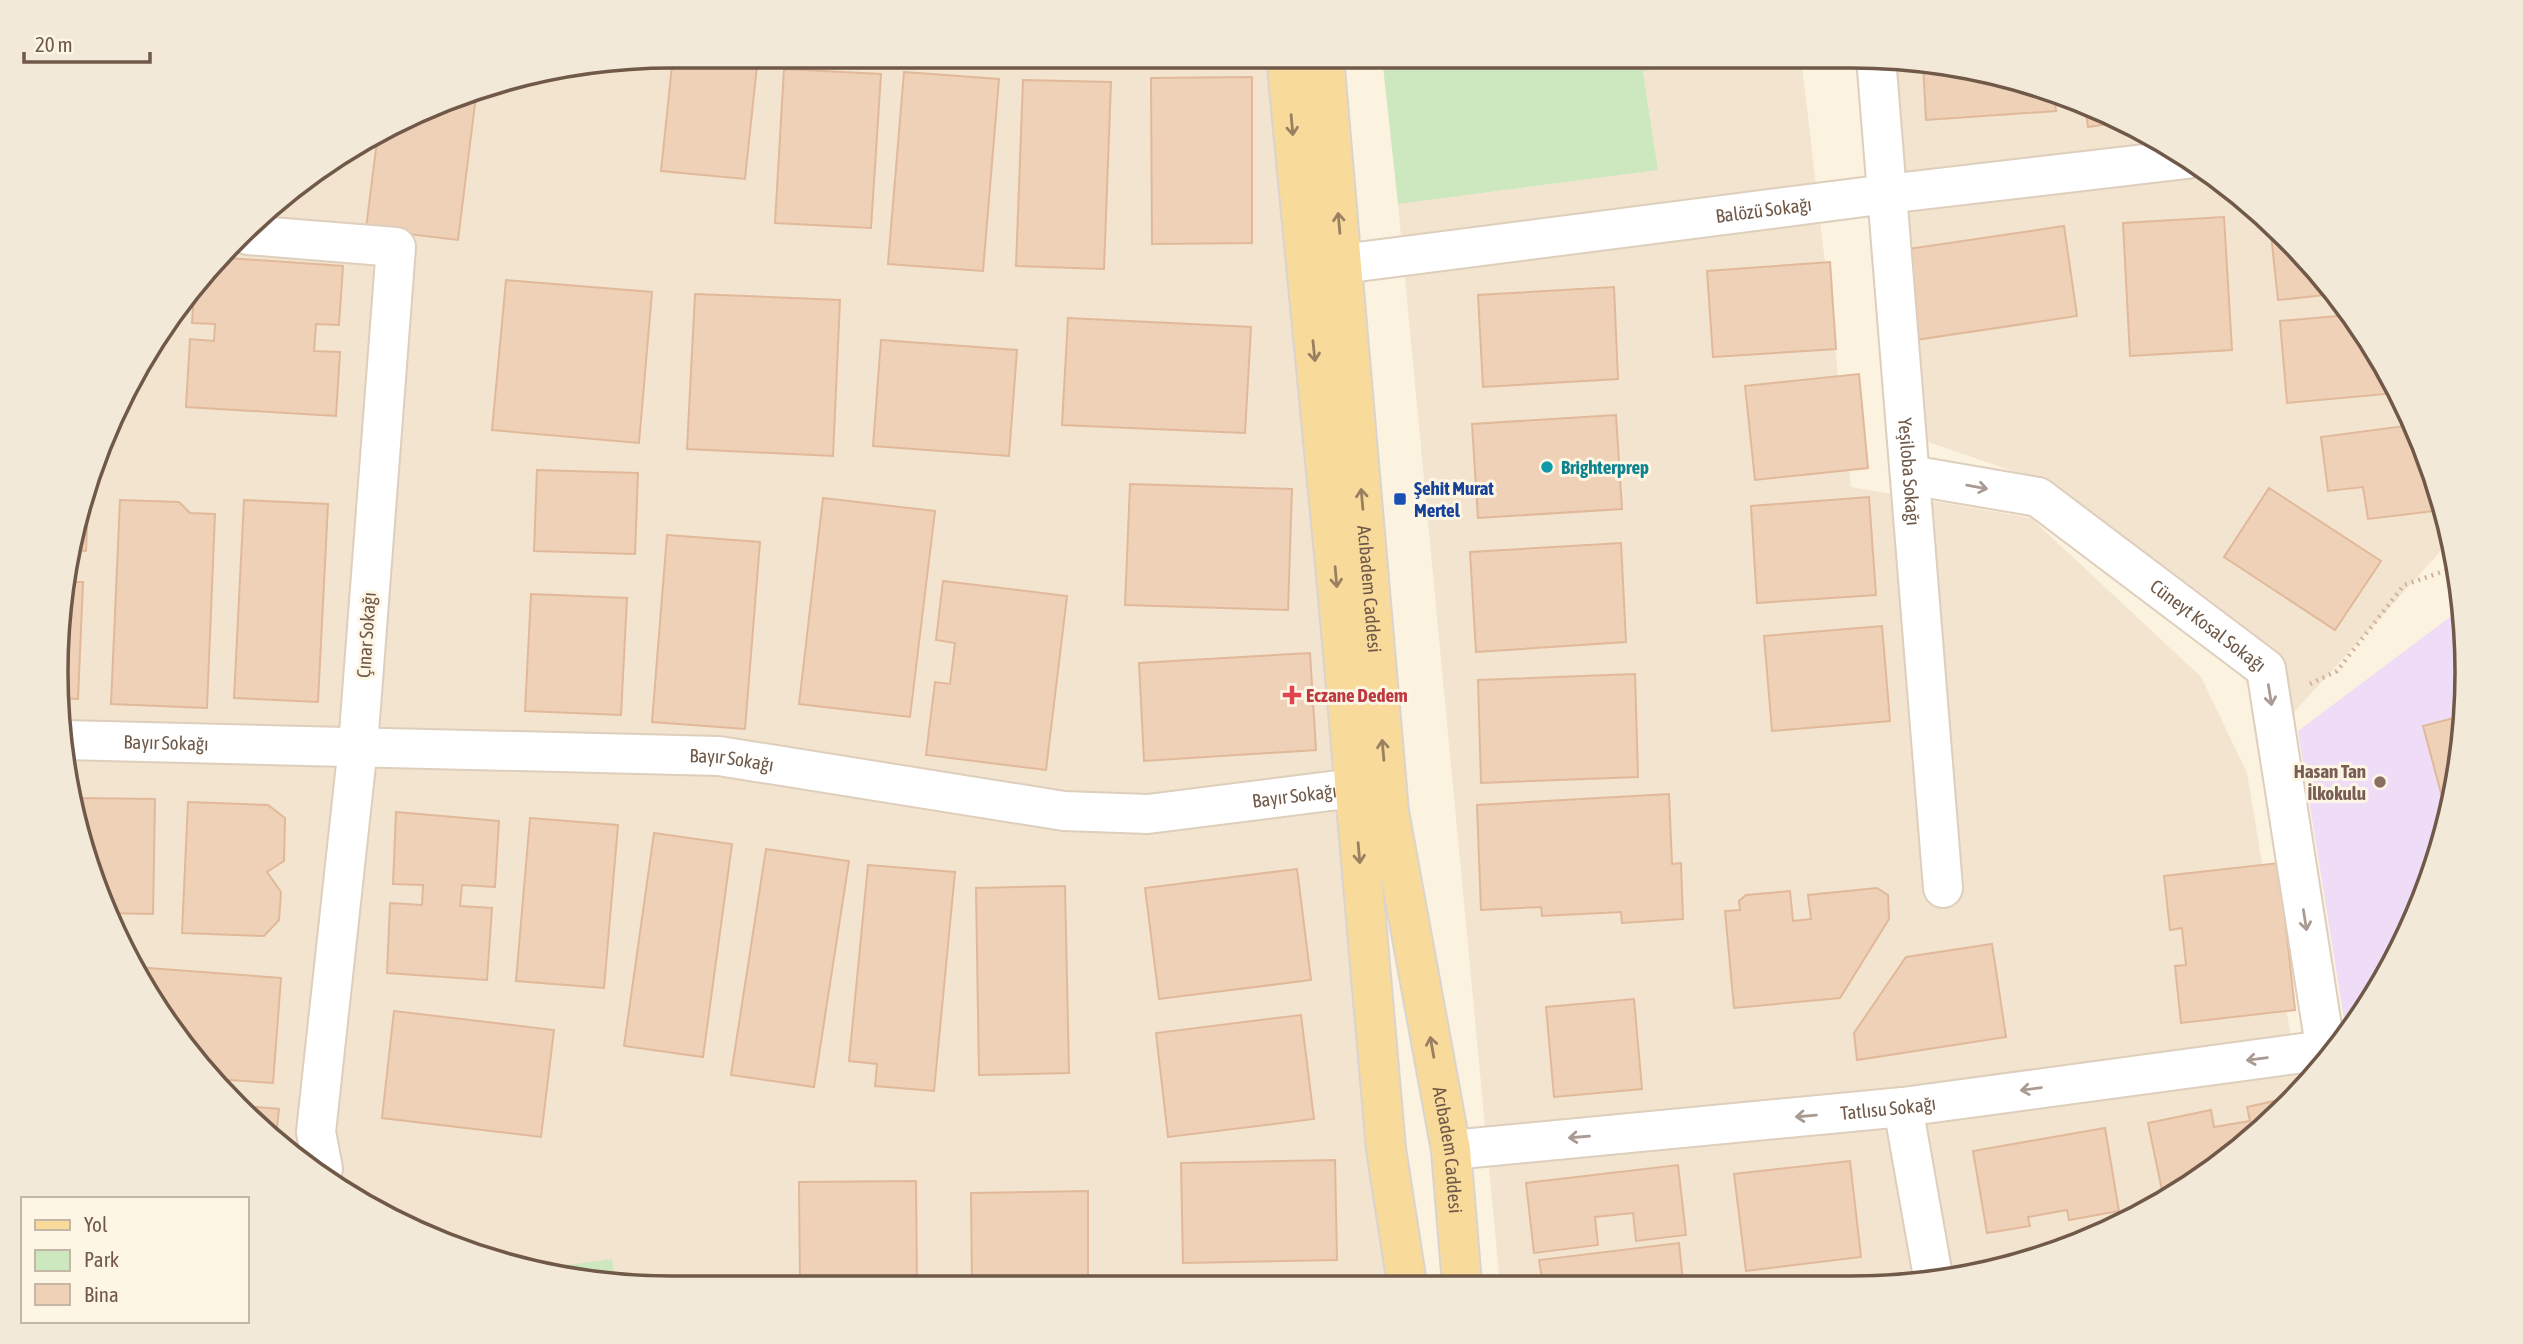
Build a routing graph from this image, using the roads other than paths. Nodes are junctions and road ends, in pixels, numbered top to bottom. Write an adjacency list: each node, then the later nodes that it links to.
1 (1287, 68): 11 (main road, Acıbadem Caddesi, one-way to 11)
2 (1325, 68): 7 (main road, Acıbadem Caddesi, one-way to 2)
3 (1877, 69): 5 (street, Yeşiloba Sokağı)
4 (2172, 161): 5 (street, Balözü Sokağı)
5 (1887, 194): 7 (street, Balözü Sokağı); 8 (street, Yeşiloba Sokağı)
6 (255, 236): 10 (street, Çınar Sokağı)
7 (1342, 264): 12 (main road, Acıbadem Caddesi, one-way to 7)
8 (1910, 475): 13 (street, Yeşiloba Sokağı); 14 (street, Cüneyt Kosal Sokağı, one-way to 14)
9 (72, 740): 10 (street, Bayır Sokağı)
10 (358, 747): 11 (street, Bayır Sokağı); 18 (street, Çınar Sokağı)
11 (1354, 788): 12 (street, Bayır Sokağı); 20 (main road, Acıbadem Caddesi, one-way to 20)
12 (1389, 813): 17 (main road, Acıbadem Caddesi, one-way to 12)
13 (1943, 888)
14 (2325, 1046)
15 (2317, 1055): 16 (street, Tatlısu Sokağı, one-way to 16)
16 (1903, 1107): 17 (street, Tatlısu Sokağı, one-way to 17); 19 (street)
17 (1451, 1150): 21 (main road, Acıbadem Caddesi)
18 (322, 1163)
19 (1932, 1271)
20 (1406, 1276)
21 (1461, 1276)

